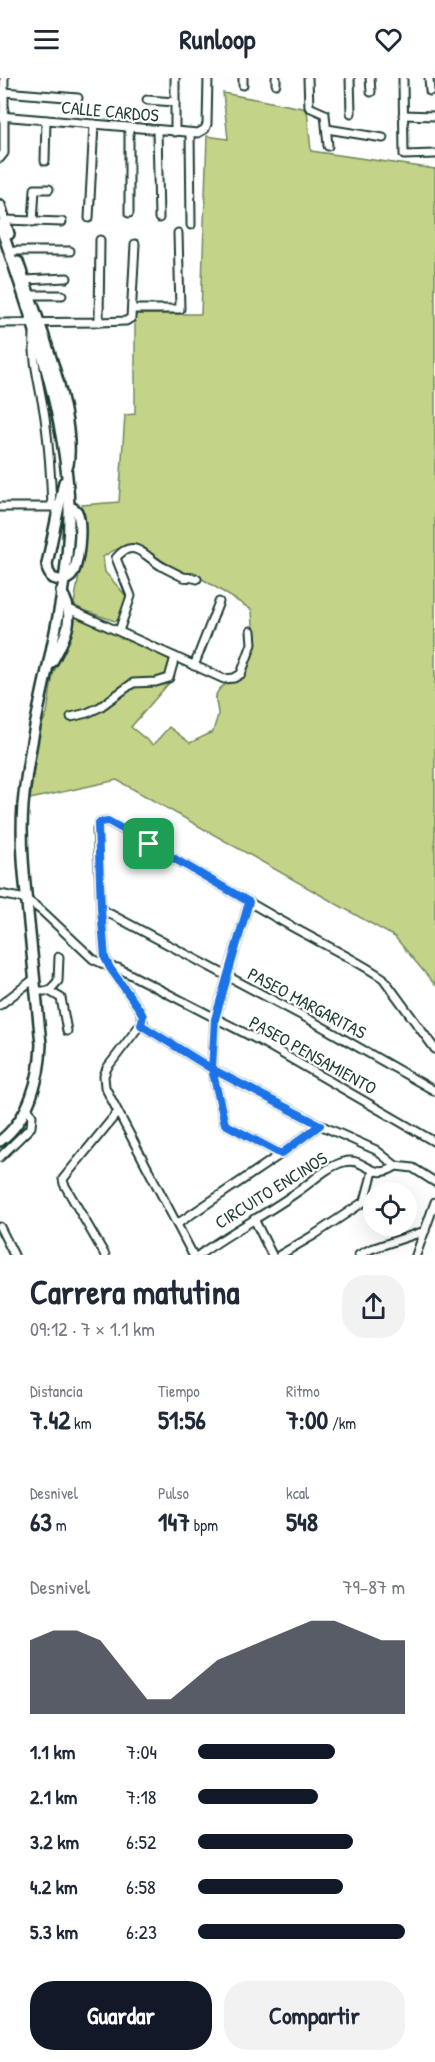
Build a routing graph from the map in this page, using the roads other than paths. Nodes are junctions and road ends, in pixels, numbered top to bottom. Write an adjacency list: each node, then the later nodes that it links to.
1 (4, 78): 10 (street)
2 (175, 78): 14 (street)
3 (208, 78): 25 (street)
4 (308, 78): 22 (street)
5 (350, 78): 15 (street)
6 (370, 78): 11 (street)
7 (403, 78): 16 (street)
8 (429, 78): 9 (street)
9 (430, 91)
10 (4, 92): 12 (street); 17 (street)
11 (371, 92)
12 (78, 98)
13 (147, 100): 14 (street)
14 (175, 102): 24 (street)
15 (351, 113)
16 (403, 115): 18 (street); 28 (street)
17 (2, 116): 19 (street, CALLE CARDOS); 29 (street)
18 (435, 116)
19 (46, 120): 20 (street, CALLE CARDOS); 30 (street)
20 (94, 124): 21 (street, CALLE CARDOS); 34 (street)
21 (129, 128): 23 (street, CALLE CARDOS); 33 (street)
22 (327, 129): 26 (street); 27 (street)
23 (157, 130): 24 (street, CALLE CARDOS); 35 (street)
24 (175, 132): 25 (street, CALLE CARDOS)
25 (190, 133): 39 (street)
26 (383, 138)
27 (328, 146)
28 (435, 154)
29 (0, 158)
30 (45, 161)
31 (49, 189): 36 (street)
32 (0, 205): 38 (main road)
33 (129, 213)
34 (89, 218)
35 (159, 218)
36 (33, 222): 37 (street); 38 (street)
37 (62, 222)
38 (2, 223): 42 (main road); 44 (main road)
39 (192, 225)
40 (178, 233): 50 (street)
41 (100, 240): 51 (street)
42 (2, 241): 53 (main road)
43 (135, 244): 50 (street)
44 (15, 251): 45 (street); 47 (main road)
45 (70, 251)
46 (67, 278): 47 (street)
47 (24, 280): 48 (main road)
48 (29, 295): 49 (street); 53 (main road)
49 (62, 295)
50 (132, 309): 51 (street)
51 (99, 322): 53 (street)
52 (0, 323): 53 (street)
53 (35, 326): 54 (main road); 56 (street)
54 (67, 472): 56 (main road); 57 (main road)
55 (0, 507): 56 (street)
56 (55, 507): 57 (street); 59 (main road)
57 (69, 507): 59 (main road)
58 (197, 579): 63 (street)
59 (63, 581): 60 (main road)
60 (61, 592): 62 (main road); 67 (main road)
61 (219, 603): 66 (street)
62 (69, 609): 63 (street); 67 (main road)
63 (119, 631): 65 (street)
64 (252, 631): 66 (street)
65 (175, 657): 66 (street); 68 (street)
66 (194, 666)
67 (46, 672): 70 (main road)
68 (71, 717)
69 (0, 894): 70 (street)
70 (26, 899): 74 (street); 76 (main road)
71 (249, 902): 72 (street); 75 (street); 83 (street)
72 (101, 909): 74 (street); 75 (street, PASEO MARGARITAS)
73 (59, 957): 78 (street)
74 (110, 968): 80 (street, PASEO PENSAMIENTO); 81 (street)
75 (227, 977): 80 (street); 85 (street, PASEO MARGARITAS)
76 (34, 979): 77 (main road); 79 (street)
77 (35, 991): 78 (street); 86 (main road)
78 (50, 991): 82 (street)
79 (0, 1005)
80 (215, 1019): 84 (street); 90 (street, PASEO PENSAMIENTO)
81 (141, 1025): 84 (street); 87 (street)
82 (67, 1031)
83 (435, 1049)
84 (212, 1069): 88 (street); 91 (street)
85 (435, 1091)
86 (27, 1107): 89 (main road); 92 (street)
87 (117, 1113): 100 (street); 104 (street)
88 (320, 1125): 91 (street); 93 (street)
89 (0, 1141)
90 (435, 1142)
91 (281, 1154): 100 (street)
92 (0, 1157)
93 (396, 1166): 94 (street); 96 (street)
94 (373, 1171): 95 (street); 99 (street, CIRCUITO ENCINOS)
95 (372, 1182)
96 (435, 1182)
97 (435, 1202): 102 (street)
98 (363, 1203): 108 (street)
99 (254, 1219): 106 (street, CIRCUITO ENCINOS); 107 (street)
100 (177, 1224): 105 (street)
101 (0, 1227): 103 (street)
102 (425, 1231): 109 (street); 110 (street)
103 (14, 1255)
104 (105, 1255)
105 (193, 1255)
106 (199, 1255)
107 (272, 1255)
108 (280, 1255)
109 (358, 1255)
110 (416, 1255)

